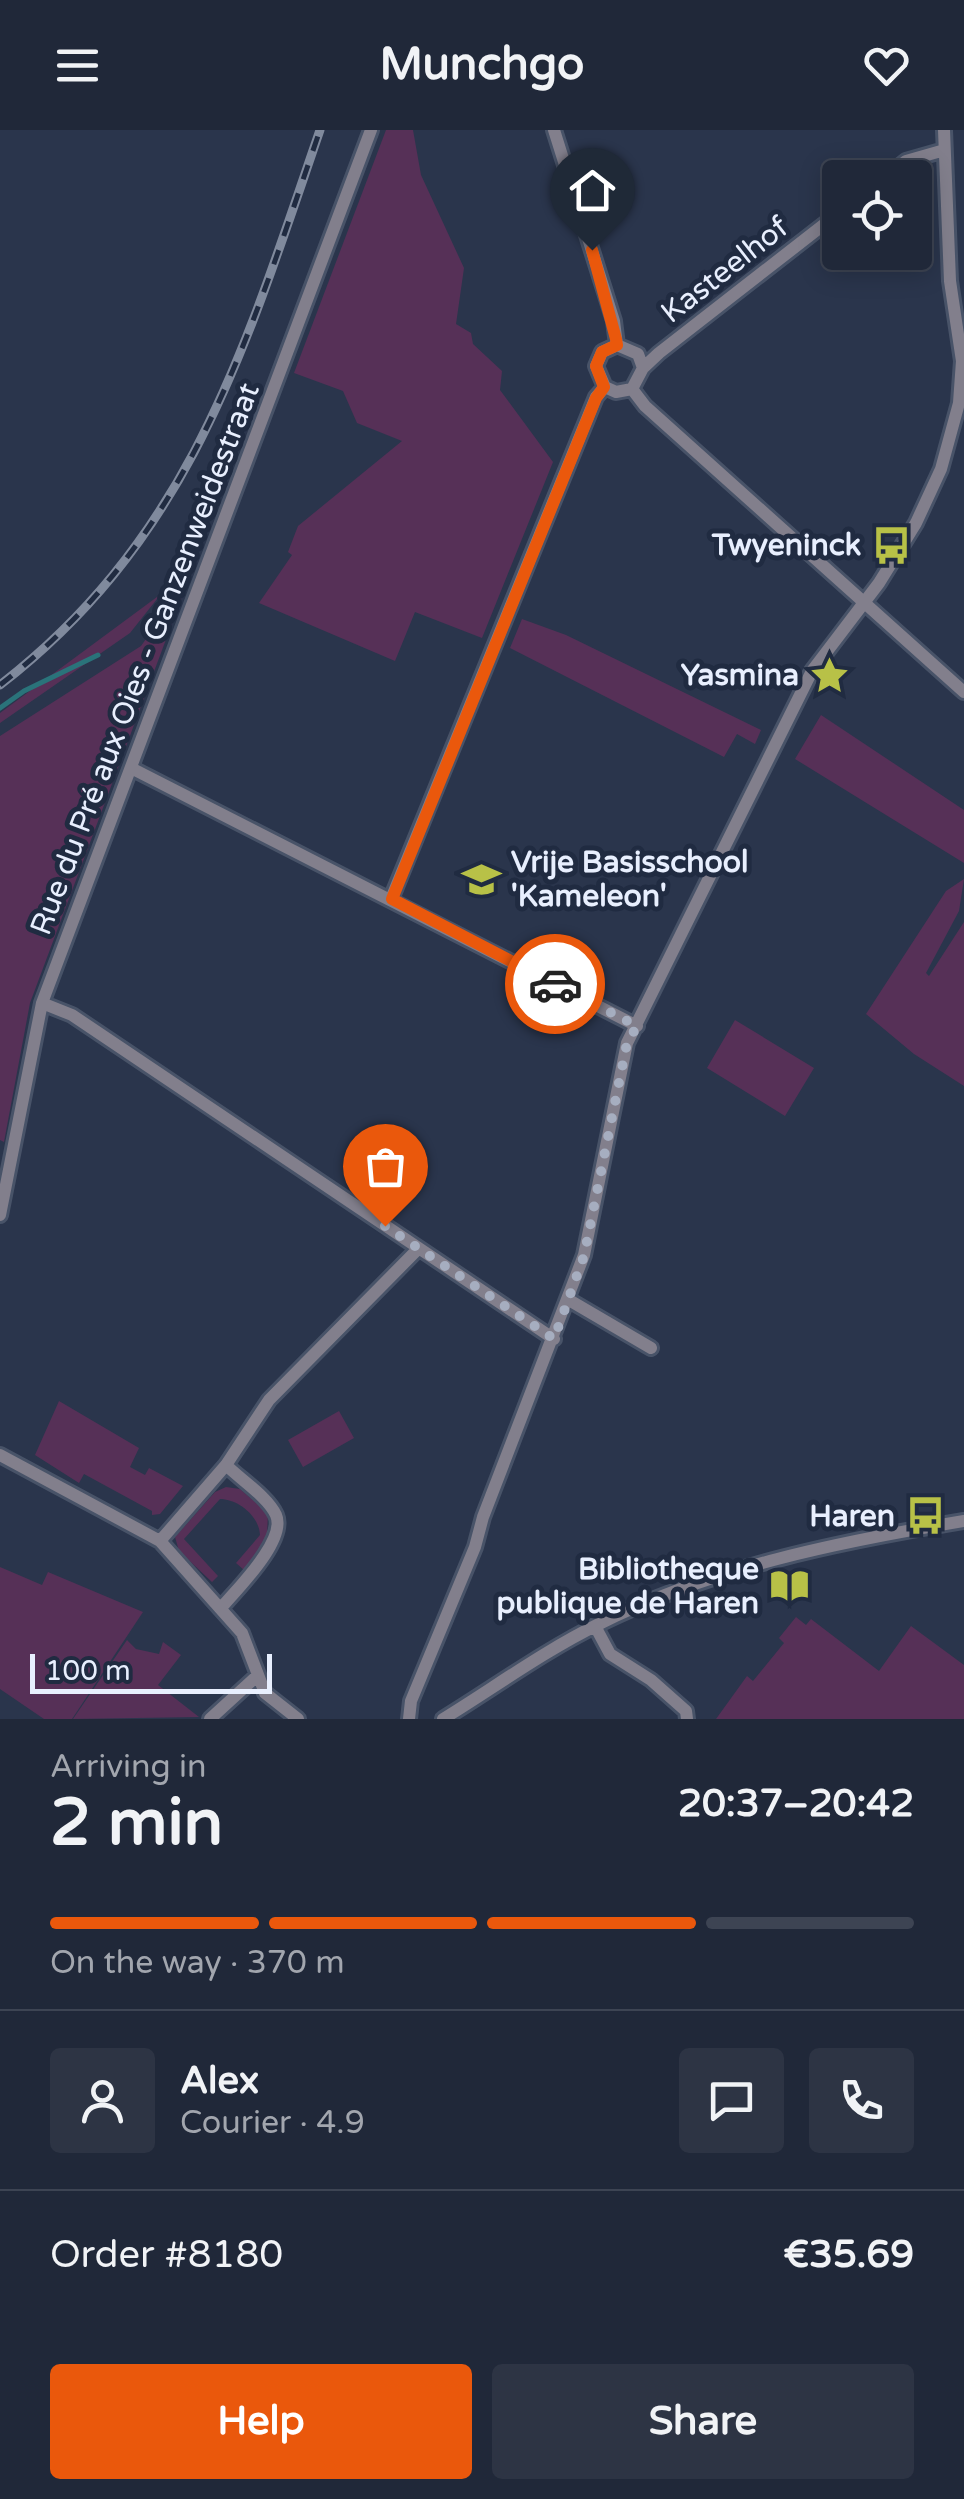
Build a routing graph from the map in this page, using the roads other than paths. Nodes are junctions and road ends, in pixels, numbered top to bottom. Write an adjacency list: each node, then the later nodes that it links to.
1 (372, 130): 13 (street, Rue du Pré aux Oies - Ganzenweidestraat)
2 (554, 130): 7 (street)
3 (944, 130): 4 (street)
4 (942, 151): 5 (street); 11 (street)
5 (910, 160)
6 (822, 226): 8 (street, Kasteelhof)
7 (617, 345): 8 (street); 9 (street)
8 (643, 368): 10 (street)
9 (604, 387): 10 (street); 14 (street)
10 (632, 388): 11 (street)
11 (863, 602): 12 (street); 16 (street)
12 (964, 692)
13 (131, 768): 14 (street); 15 (street, Rue du Pré aux Oies - Ganzenweidestraat)
14 (392, 899): 16 (street)
15 (42, 1003): 17 (street, Rue du Pré aux Oies - Ganzenweidestraat); 19 (street)
16 (637, 1026): 20 (street)
17 (6, 1157): 18 (street, Rue du Pré aux Oies - Ganzenweidestraat)
18 (0, 1215)
19 (416, 1250): 21 (street); 24 (street)
20 (569, 1300): 21 (street); 22 (street)
21 (554, 1339): 32 (street)
22 (650, 1348)
23 (0, 1455): 26 (street)
24 (226, 1466): 26 (street); 27 (street)
25 (964, 1521): 28 (street)
26 (160, 1541): 27 (street)
27 (222, 1607): 29 (street)
28 (595, 1626): 33 (street); 34 (street)
29 (256, 1677): 30 (street); 31 (street)
30 (210, 1719)
31 (298, 1719)
32 (409, 1719)
33 (444, 1719)
34 (687, 1719)

